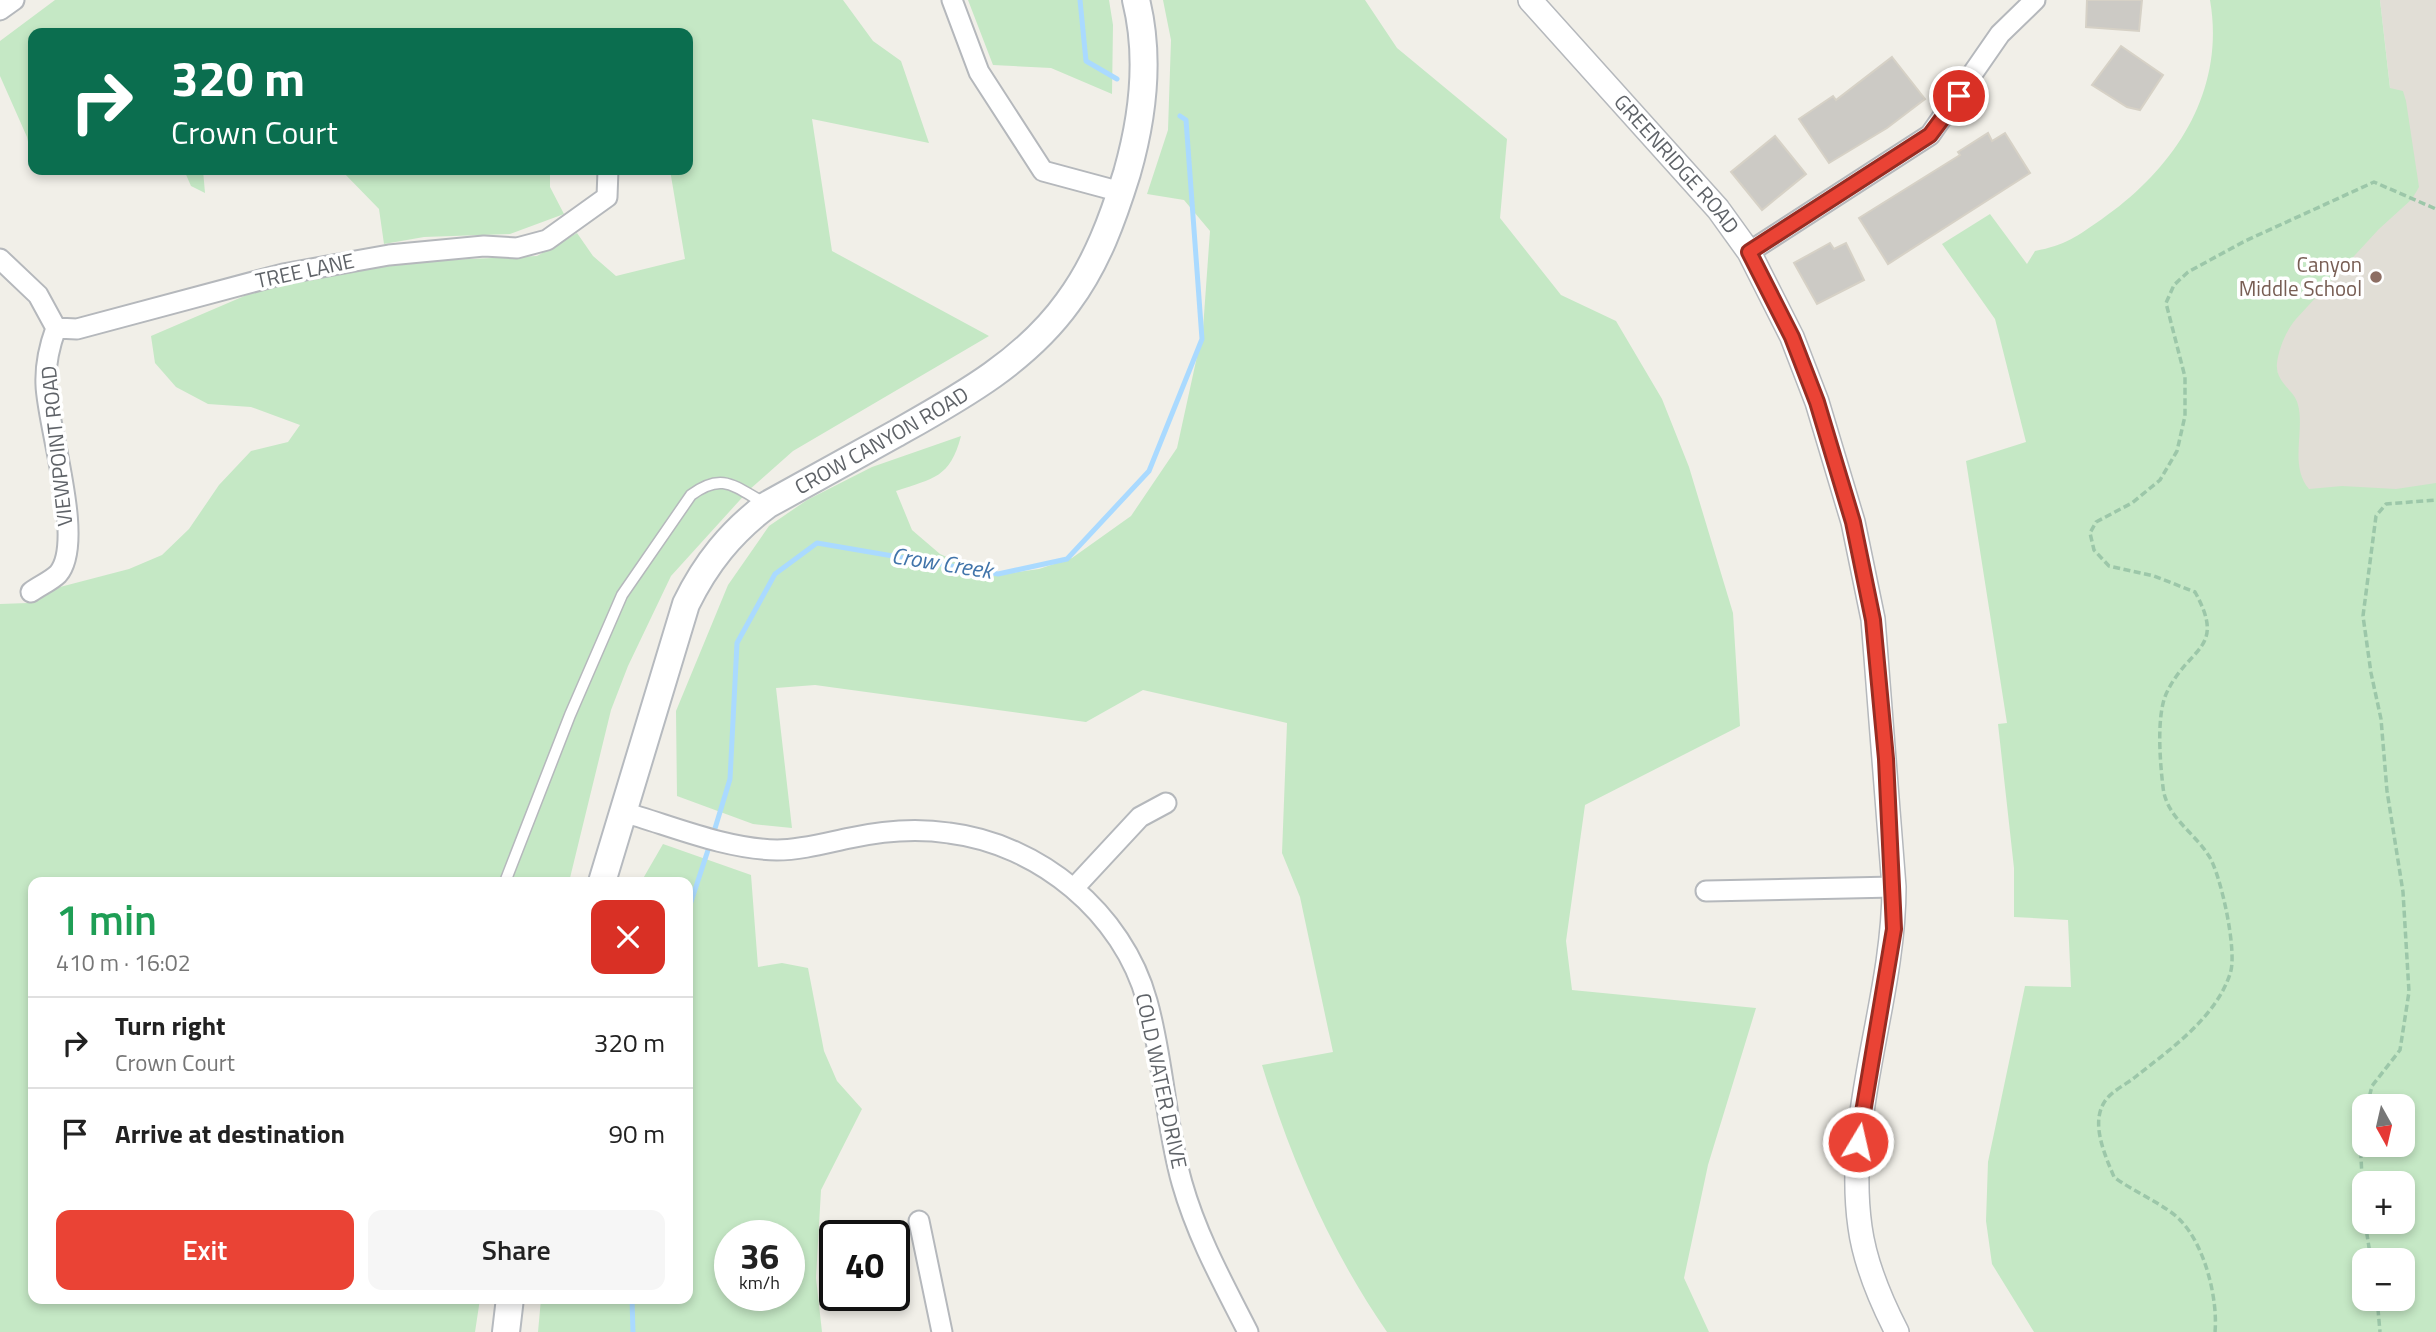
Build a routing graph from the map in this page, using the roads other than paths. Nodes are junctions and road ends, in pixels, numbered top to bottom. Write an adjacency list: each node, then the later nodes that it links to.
1 (14, 0): 6 (street)
2 (952, 0): 8 (street)
3 (1136, 0): 8 (main road, CROW CANYON ROAD)
4 (1530, 0): 9 (street, GREENRIDGE ROAD)
5 (2035, 0): 9 (street)
6 (0, 10)
7 (608, 175): 11 (street, TREE LANE)
8 (1121, 192): 12 (main road, CROW CANYON ROAD)
9 (1749, 252): 18 (street, GREENRIDGE ROAD)
10 (0, 259): 11 (street)
11 (56, 328): 13 (street, VIEWPOINT ROAD)
12 (767, 505): 15 (main road, CROW CANYON ROAD); 16 (lane)
13 (31, 592)
14 (1166, 803): 19 (street)
15 (623, 812): 17 (main road, CROW CANYON ROAD); 19 (street, COLD WATER DRIVE)
16 (507, 877)
17 (604, 877)
18 (1894, 887): 20 (street); 26 (street, GREENRIDGE ROAD)
19 (1074, 888): 25 (street, COLD WATER DRIVE)
20 (1706, 891)
21 (919, 1221): 24 (street)
22 (509, 1304): 23 (main road)
23 (506, 1332)
24 (942, 1332)
25 (1248, 1332)
26 (1897, 1332)

